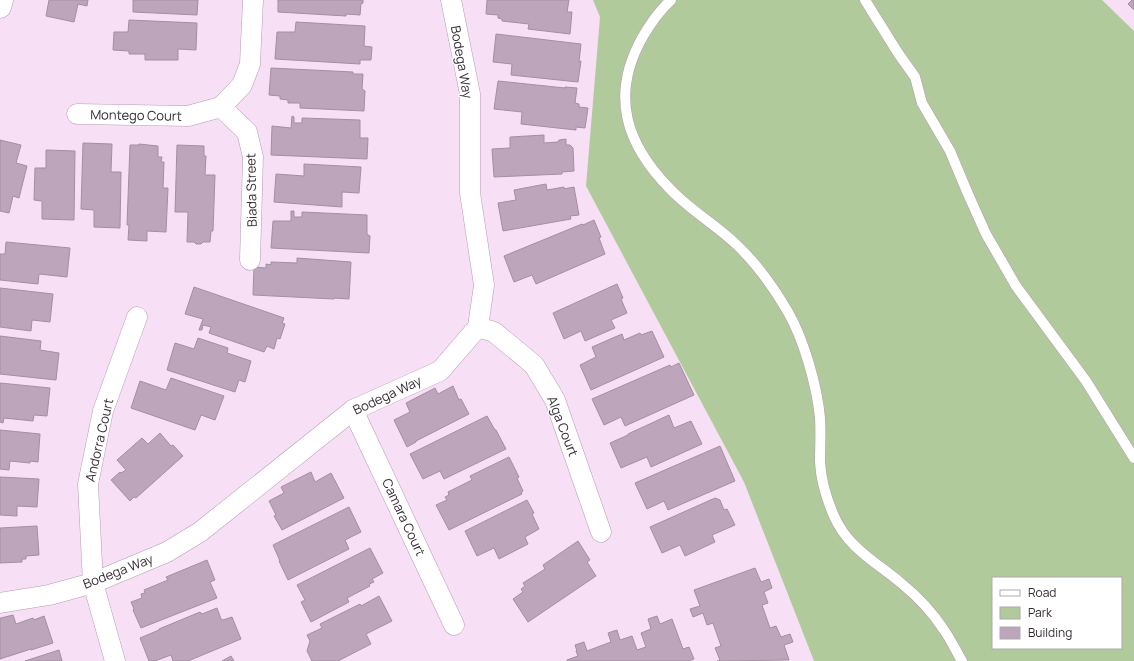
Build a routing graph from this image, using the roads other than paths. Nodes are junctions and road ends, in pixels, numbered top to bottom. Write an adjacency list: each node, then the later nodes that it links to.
1 (2, 0): 6 (street)
2 (253, 0): 7 (street)
3 (451, 0): 11 (street, Bodega Way)
4 (671, 0): 19 (lane)
5 (865, 0): 13 (lane)
6 (0, 7)
7 (221, 107): 8 (street, Montego Court); 9 (street, Biada Street)
8 (77, 114)
9 (250, 260)
10 (137, 317): 15 (street, Andorra Court)
11 (478, 327): 12 (street, Bodega Way); 14 (street, Alga Court)
12 (354, 410): 15 (street, Bodega Way); 17 (street, Camara Court)
13 (1134, 458)
14 (601, 532)
15 (93, 583): 16 (street, Bodega Way); 18 (street, Andorra Court)
16 (0, 602)
17 (454, 625)
18 (115, 661)
19 (962, 661)

